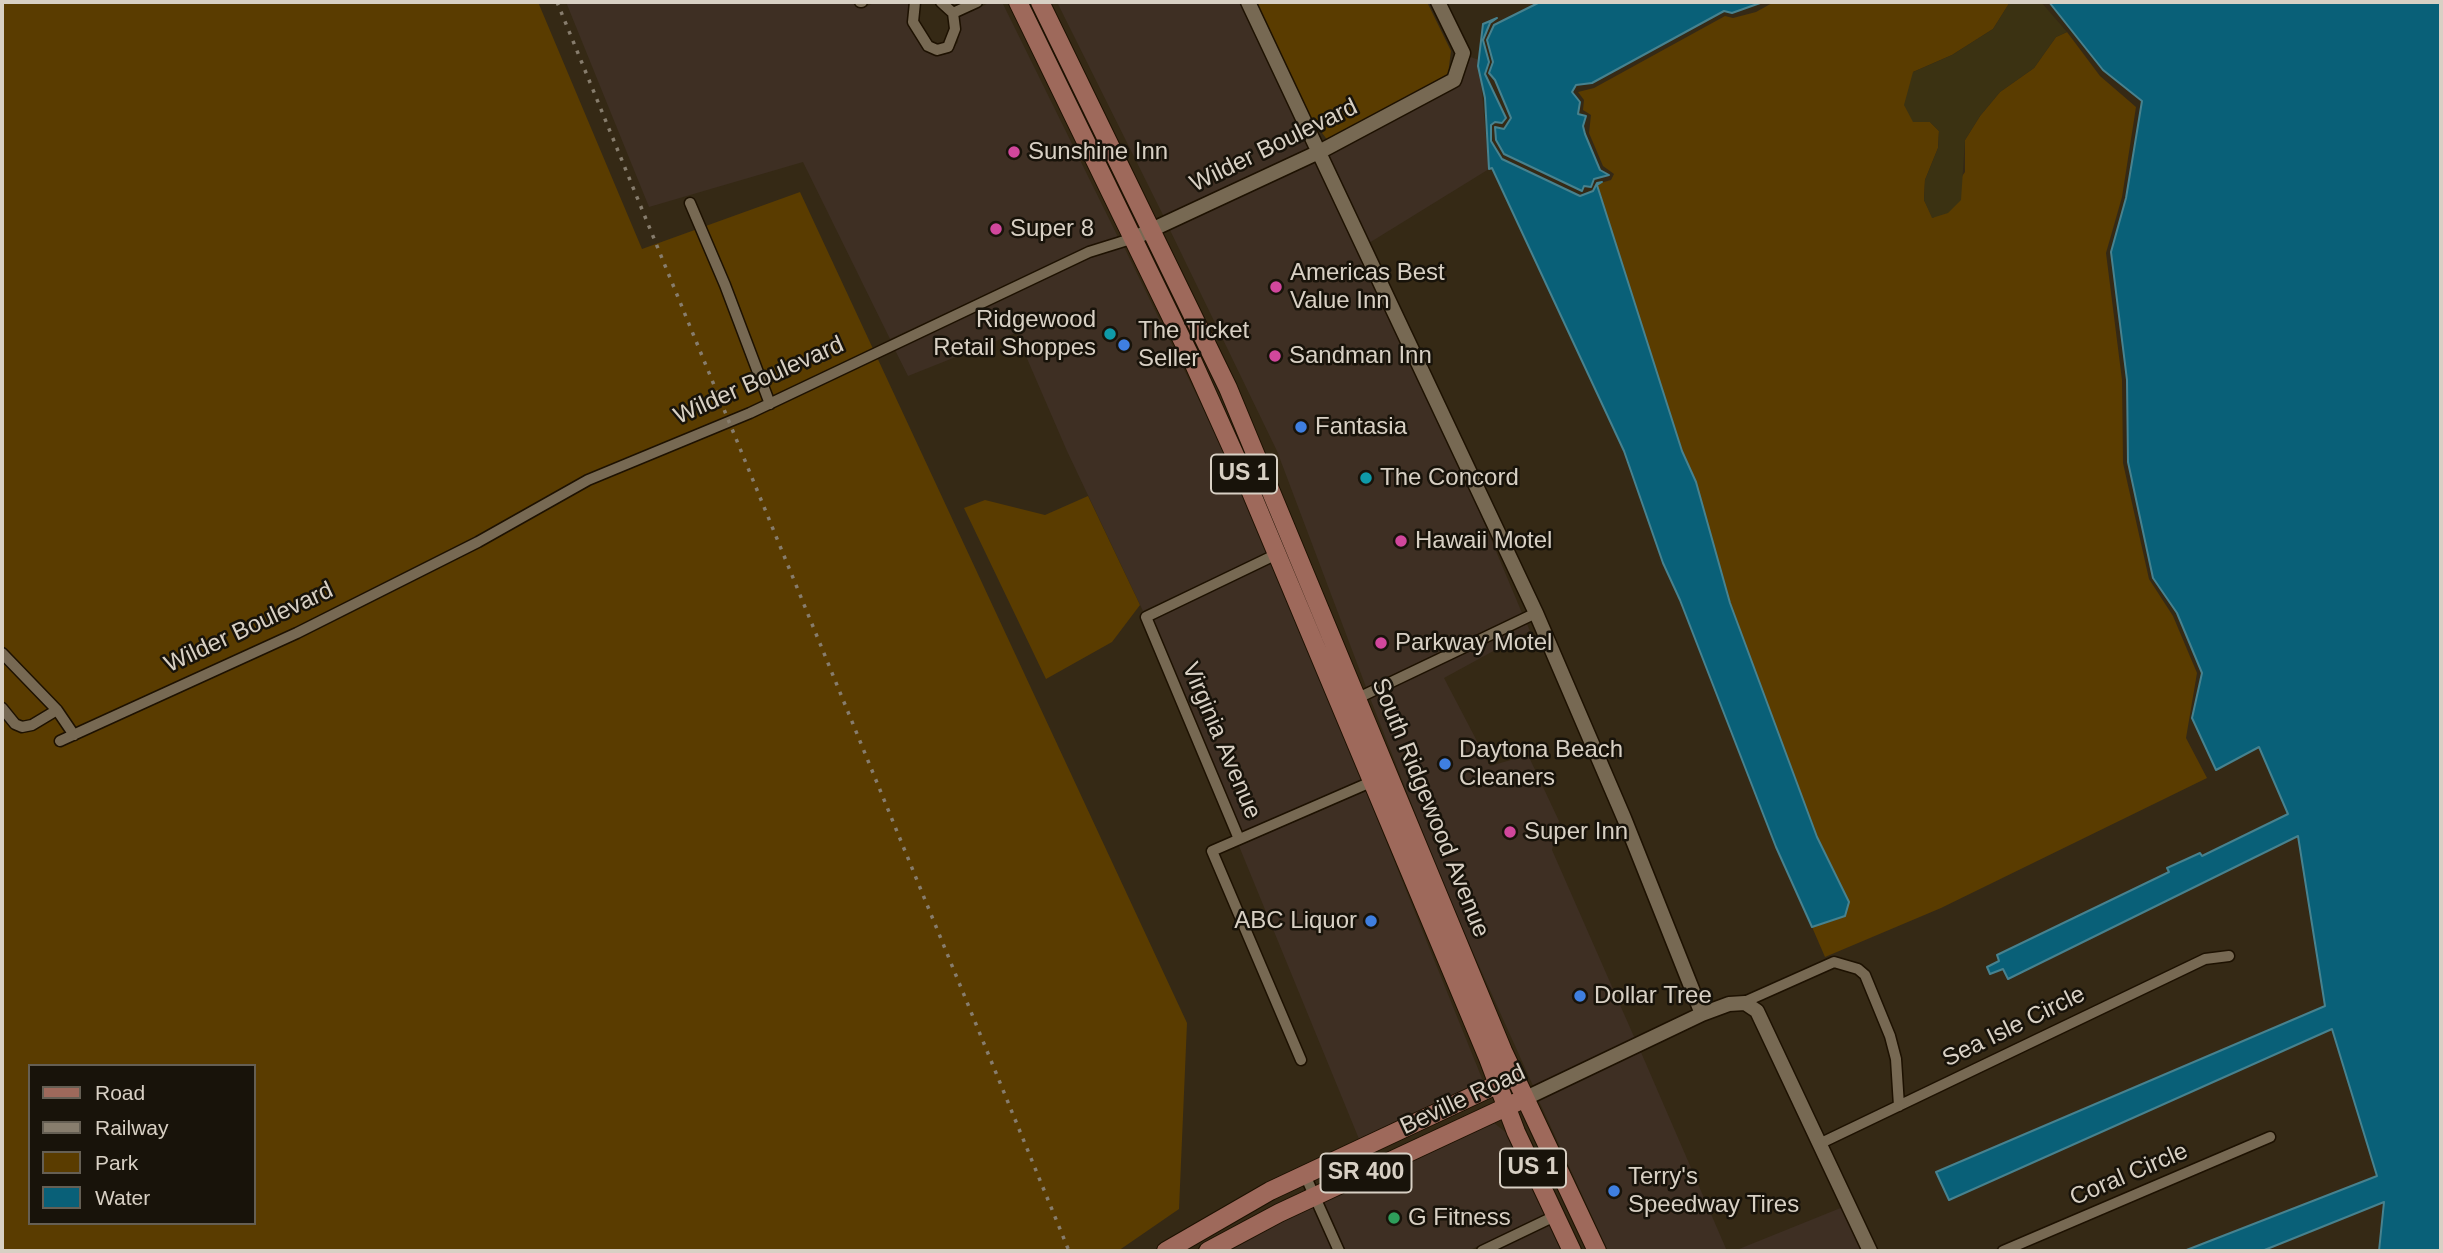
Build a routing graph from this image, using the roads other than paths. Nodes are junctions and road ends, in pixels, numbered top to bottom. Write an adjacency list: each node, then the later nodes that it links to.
1 (915, 2): 8 (street)
2 (941, 2): 8 (street)
3 (977, 2): 8 (street)
4 (1018, 2): 12 (main road, South Ridgewood Avenue / US 1)
5 (1040, 2): 11 (main road, South Ridgewood Avenue / US 1)
6 (1248, 2): 9 (street)
7 (1438, 2): 9 (street, Wilder Boulevard)
8 (953, 13)
9 (1321, 151): 11 (street, Wilder Boulevard); 16 (street)
10 (690, 203): 13 (street)
11 (1152, 230): 12 (street, Wilder Boulevard); 15 (main road, South Ridgewood Avenue / US 1)
12 (1134, 238): 13 (street, Wilder Boulevard); 14 (main road, South Ridgewood Avenue / US 1)
13 (769, 404): 21 (street, Wilder Boulevard)
14 (1277, 554): 15 (main road); 23 (main road, South Ridgewood Avenue / US 1); 25 (street, Virginia Avenue)
15 (1311, 585): 18 (main road, South Ridgewood Avenue / US 1)
16 (1535, 613): 18 (street); 28 (street)
17 (2, 653): 20 (street)
18 (1358, 698): 24 (main road, South Ridgewood Avenue / US 1)
19 (2, 708): 20 (street)
20 (57, 710): 21 (street)
21 (74, 734): 22 (street, Wilder Boulevard)
22 (60, 741)
23 (1373, 788): 24 (main road); 25 (street); 31 (main road, South Ridgewood Avenue / US 1)
24 (1410, 825): 30 (main road, South Ridgewood Avenue / US 1)
25 (1239, 839): 29 (street, Virginia Avenue)
26 (2229, 956): 33 (street, Sea Isle Circle)
27 (1742, 1003): 28 (street, Beville Road); 33 (street); 36 (street)
28 (1702, 1014): 32 (street, Beville Road)
29 (1301, 1060)
30 (1516, 1076): 31 (main road, Beville Road / SR 400); 32 (main road, South Ridgewood Avenue / US 1)
31 (1498, 1083): 34 (main road, South Ridgewood Avenue / US 1); 37 (main road, Beville Road / SR 400)
32 (1526, 1098): 34 (main road, Beville Road / SR 400); 45 (main road, South Ridgewood Avenue / US 1)
33 (1899, 1106): 36 (street, Sea Isle Circle)
34 (1507, 1107): 38 (main road, Beville Road / SR 400); 39 (main road, South Ridgewood Avenue / US 1)
35 (2270, 1138): 47 (street, Coral Circle)
36 (1819, 1144): 46 (street)
37 (1305, 1175): 38 (street); 40 (main road, Beville Road / SR 400)
38 (1315, 1197): 41 (main road, Beville Road / SR 400); 42 (street)
39 (1555, 1216): 43 (street); 44 (main road, South Ridgewood Avenue / US 1)
40 (1166, 1251)
41 (1208, 1251)
42 (1339, 1251)
43 (1482, 1251)
44 (1572, 1251)
45 (1597, 1251)
46 (1870, 1251)
47 (2003, 1251)

